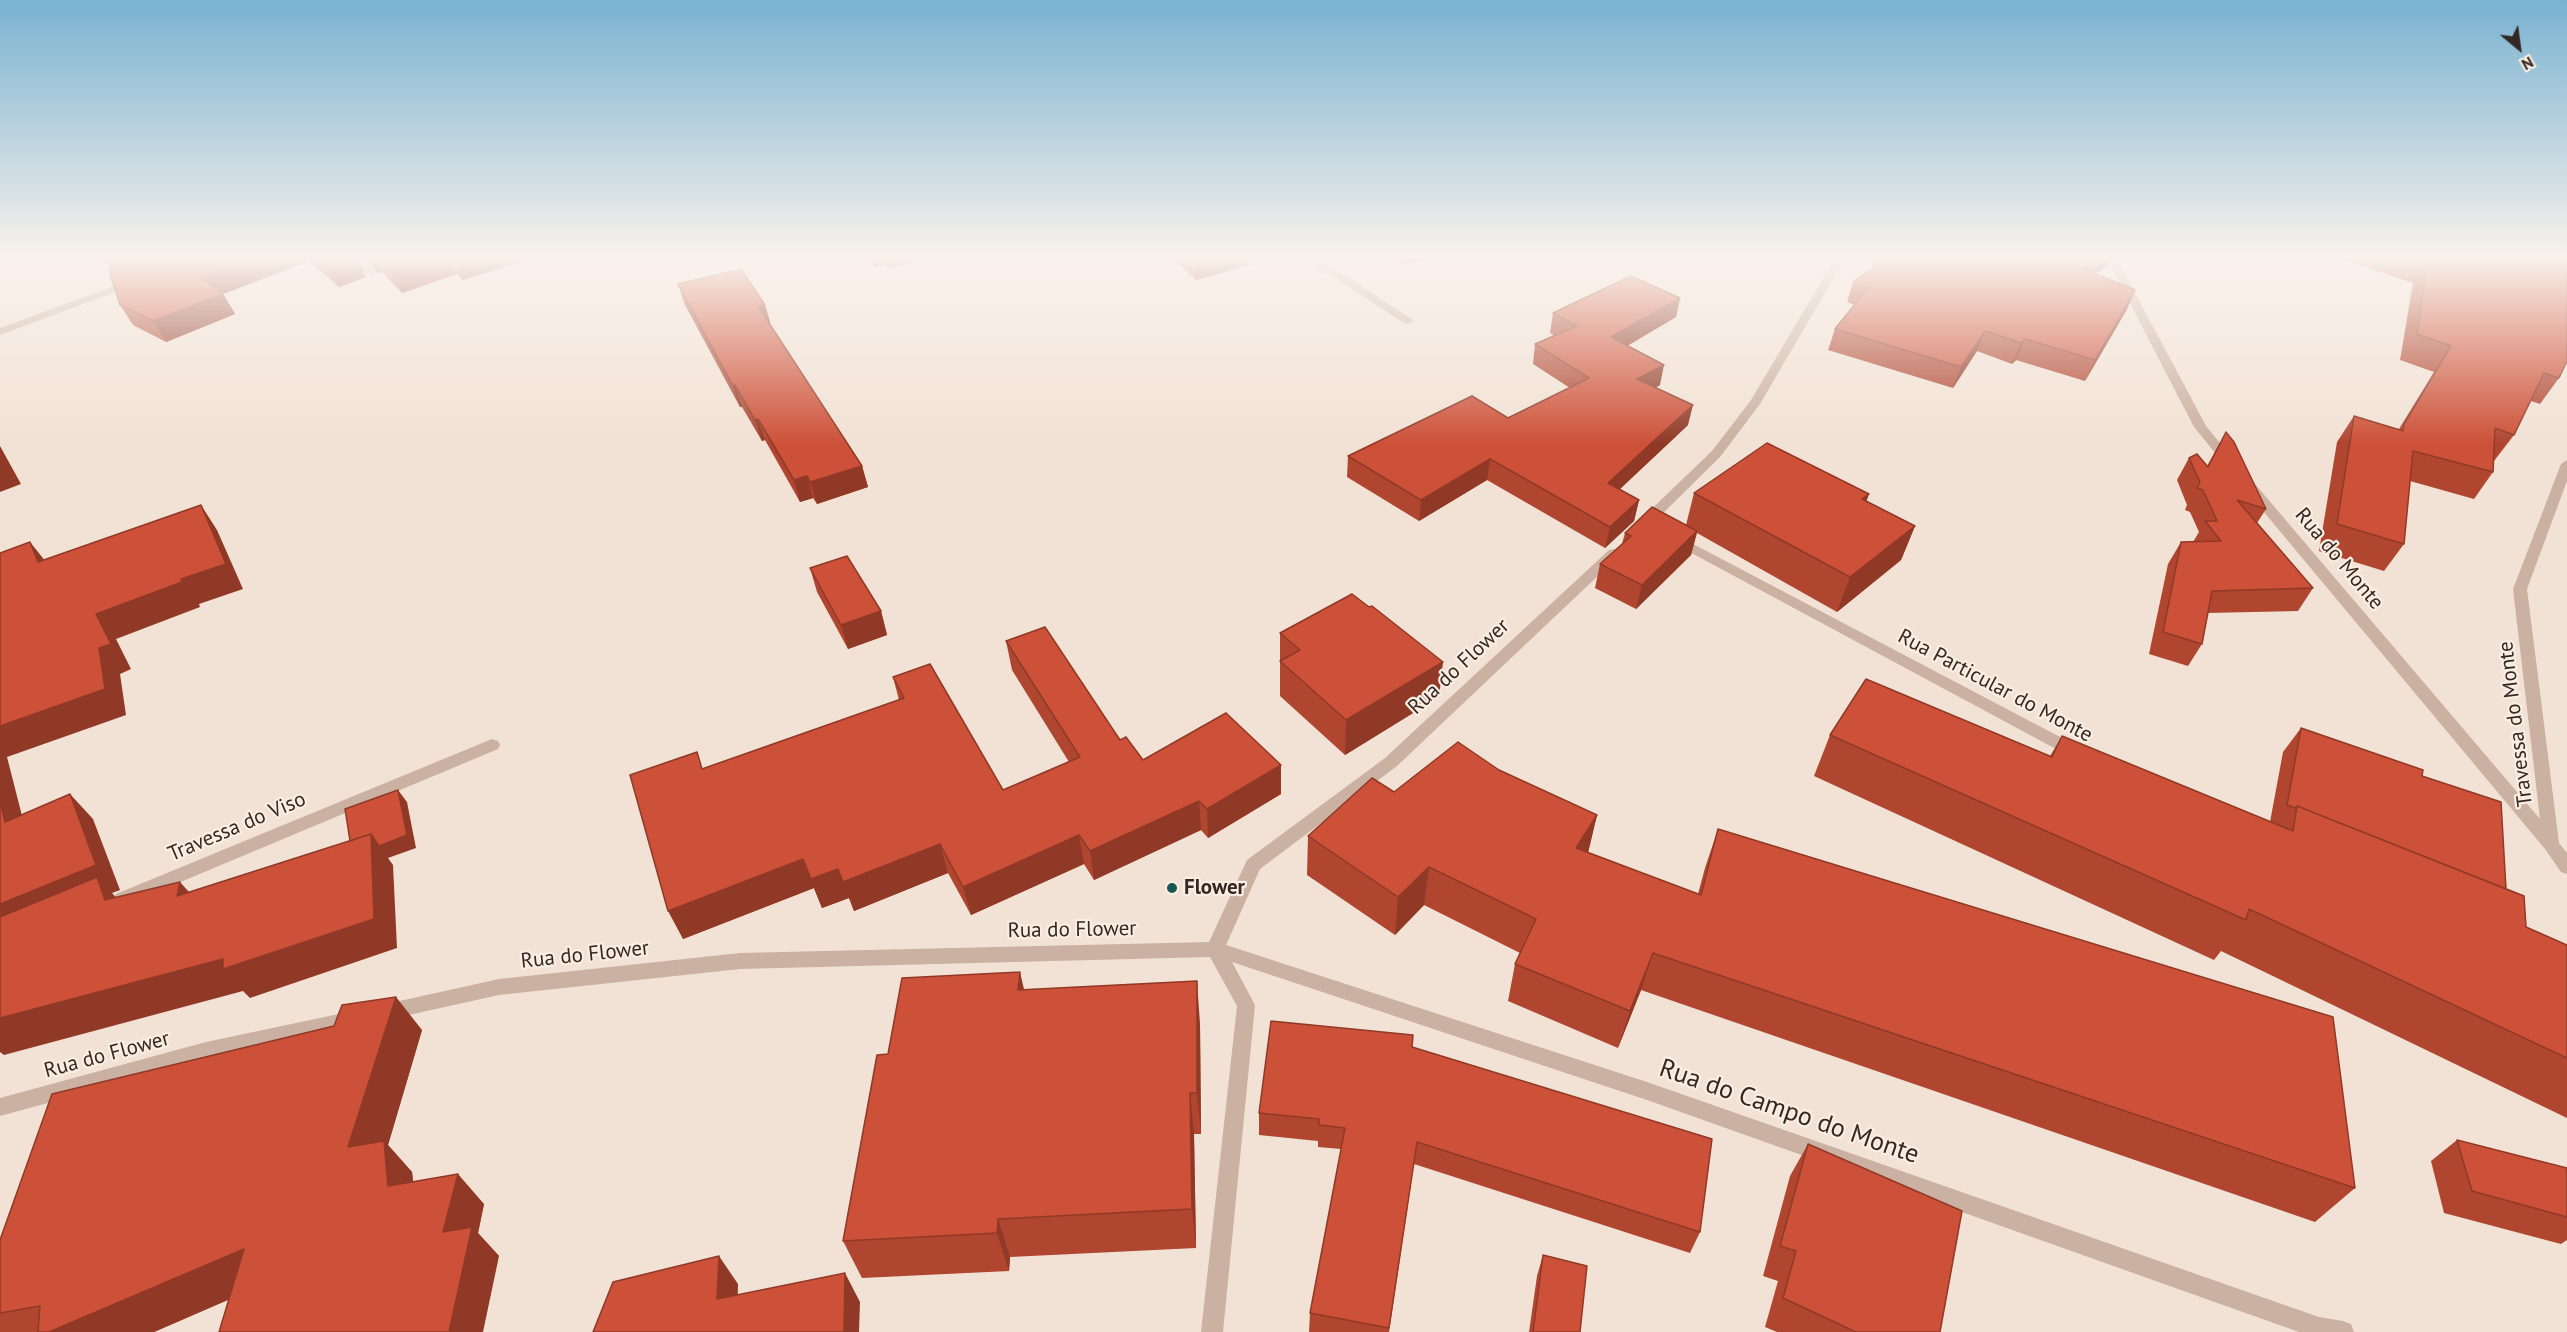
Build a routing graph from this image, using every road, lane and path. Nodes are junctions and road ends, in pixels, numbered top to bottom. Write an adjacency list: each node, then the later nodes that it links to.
1 (34, 319): 6 (street)
2 (1405, 319): 5 (street)
3 (1804, 319): 8 (street, Rua do Flower)
4 (2144, 319): 11 (street, Rua do Monte)
5 (1408, 321)
6 (0, 332)
7 (2567, 464): 11 (street, Travessa do Monte)
8 (1647, 531): 10 (street, Rua Particular do Monte); 14 (street, Rua do Flower)
9 (492, 745): 13 (street, Travessa do Viso)
10 (2091, 760)
11 (2551, 844): 12 (street, Rua do Monte)
12 (2567, 867)
13 (109, 905)
14 (1215, 949): 15 (street, Rua do Flower); 16 (street); 17 (street, Rua do Campo do Monte)
15 (0, 1107)
16 (1212, 1332)
17 (2343, 1332)

